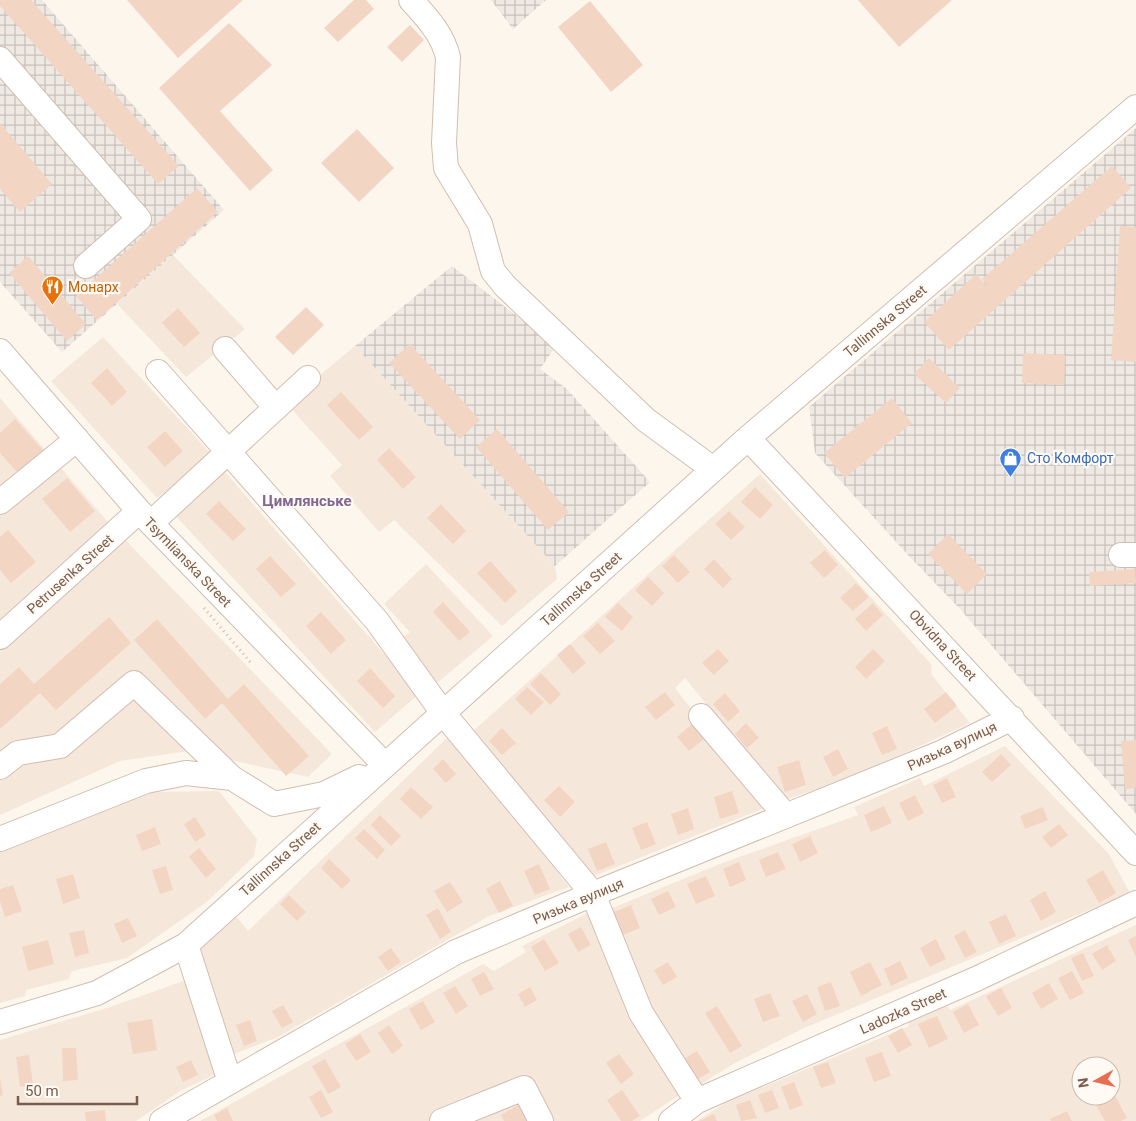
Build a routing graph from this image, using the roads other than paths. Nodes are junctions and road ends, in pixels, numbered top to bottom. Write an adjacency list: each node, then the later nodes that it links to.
1 (412, 0): 13 (street)
2 (0, 59): 4 (street)
3 (1136, 107): 10 (street, Tallinnska Street)
4 (86, 266)
5 (225, 349): 9 (street)
6 (0, 351): 11 (street, Tsymlianska Street)
7 (158, 372): 12 (street)
8 (308, 378): 9 (street, Petrusenka Street)
9 (276, 408): 12 (street, Petrusenka Street)
10 (748, 438): 13 (street, Tallinnska Street); 19 (street, Obvidna Street)
11 (77, 439): 14 (street); 15 (street, Tsymlianska Street)
12 (228, 452): 15 (street, Petrusenka Street); 17 (street)
13 (713, 469): 17 (street, Tallinnska Street)
14 (0, 502)
15 (145, 517): 16 (street, Petrusenka Street); 20 (street, Tsymlianska Street)
16 (0, 637)
17 (443, 713): 20 (street, Tallinnska Street); 26 (street)
18 (701, 716): 23 (street)
19 (1012, 718): 23 (street, Ризька вулиця); 25 (street, Obvidna Street)
20 (386, 765): 22 (street); 28 (street, Tallinnska Street)
21 (0, 767): 22 (street)
22 (232, 778): 24 (street)
23 (786, 816): 26 (street, Ризька вулиця)
24 (0, 839)
25 (1136, 853)
26 (593, 894): 30 (street, Ризька вулиця); 31 (street)
27 (1136, 903): 31 (street, Ladozka Street)
28 (186, 945): 29 (street, Tallinnska Street); 30 (street)
29 (0, 1022)
30 (230, 1082): 32 (street, Ризька вулиця)
31 (697, 1101): 35 (street, Ladozka Street)
32 (162, 1121)
33 (442, 1121): 34 (street)
34 (541, 1121)
35 (671, 1121)

